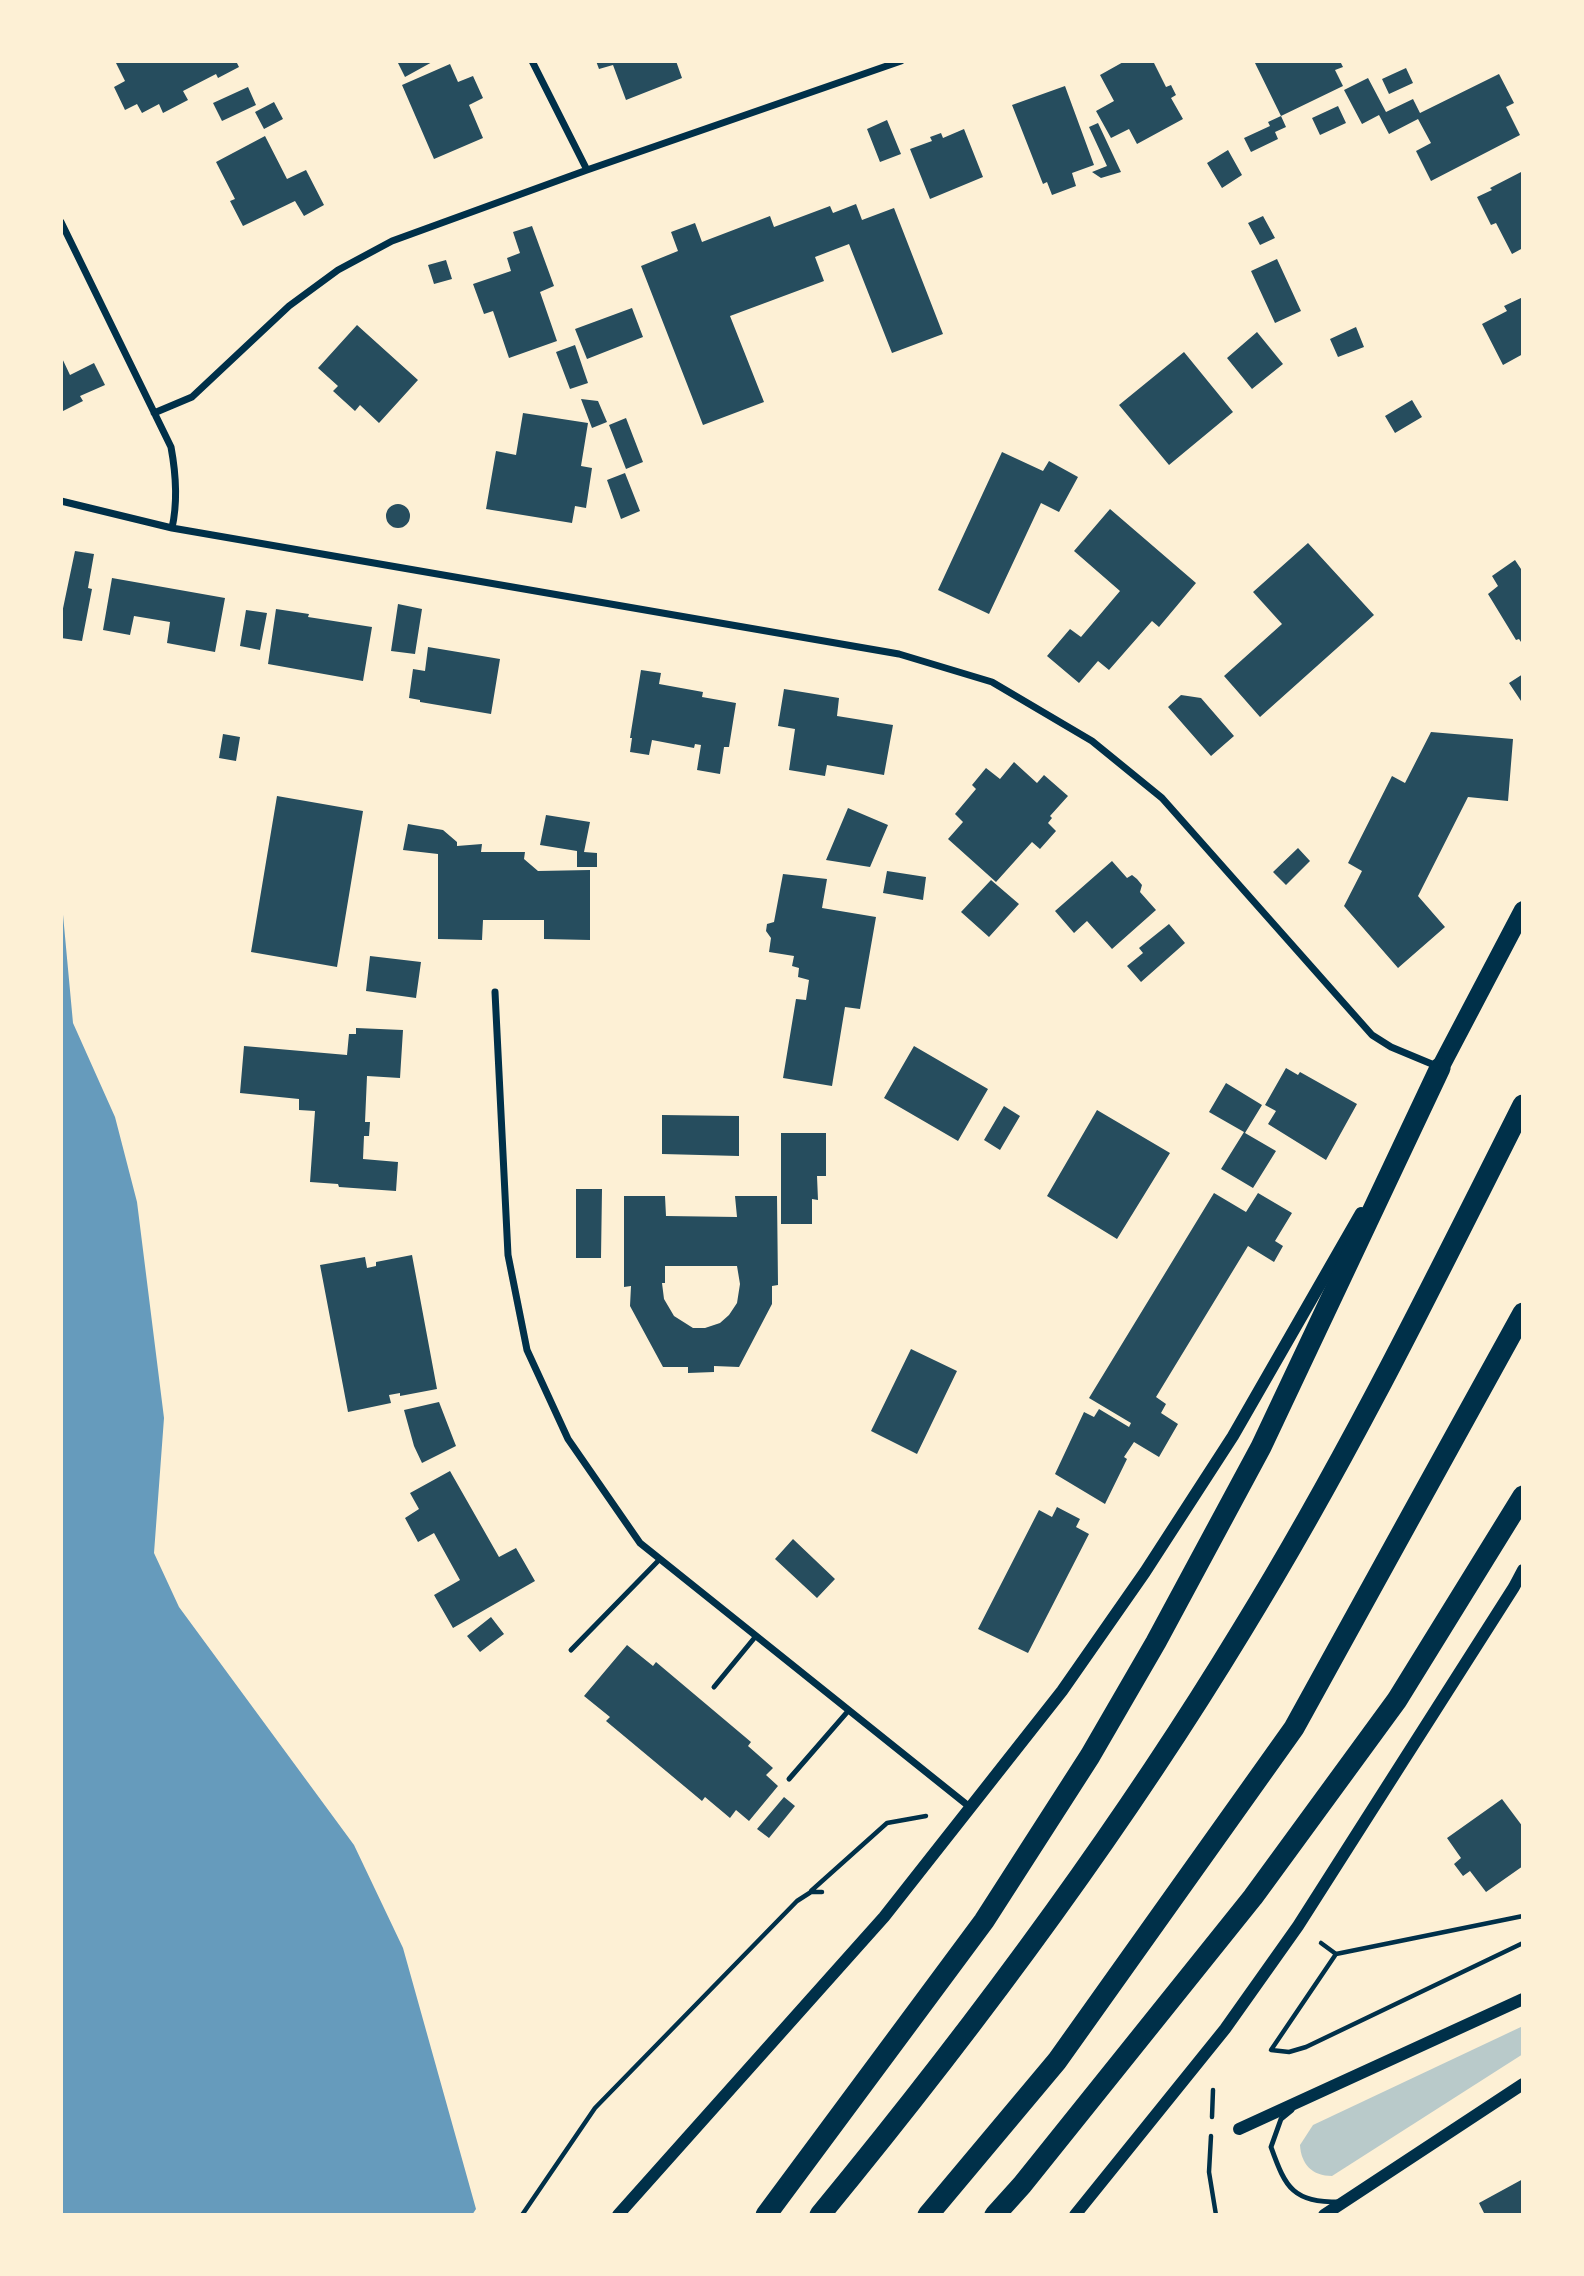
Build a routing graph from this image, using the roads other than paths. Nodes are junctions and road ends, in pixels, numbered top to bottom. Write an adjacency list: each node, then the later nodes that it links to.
1 (532, 61): 3 (street)
2 (901, 61): 3 (street)
3 (587, 170): 5 (street)
4 (61, 222): 5 (street)
5 (154, 413): 7 (street)
6 (61, 501): 7 (street)
7 (172, 527): 10 (street)
8 (1523, 910): 10 (main road)
9 (495, 992): 14 (street)
10 (1440, 1068): 21 (street); 28 (highway)
11 (1523, 1105): 29 (highway)
12 (1523, 1313): 30 (highway)
13 (1523, 1496): 31 (highway)
14 (660, 1559): 16 (street); 17 (lane)
15 (1523, 1570): 32 (street)
16 (756, 1636): 18 (lane); 19 (street)
17 (572, 1650)
18 (714, 1687)
19 (849, 1710): 20 (lane); 21 (street)
20 (789, 1779)
21 (971, 1808): 27 (street)
22 (1523, 1998): 24 (street)
23 (1523, 2084): 26 (street)
24 (1303, 2101): 25 (street); 26 (lane)
25 (1239, 2129)
26 (1345, 2202): 33 (street)
27 (618, 2215)
28 (766, 2215)
29 (820, 2215)
30 (928, 2215)
31 (995, 2215)
32 (1075, 2215)
33 (1324, 2215)

